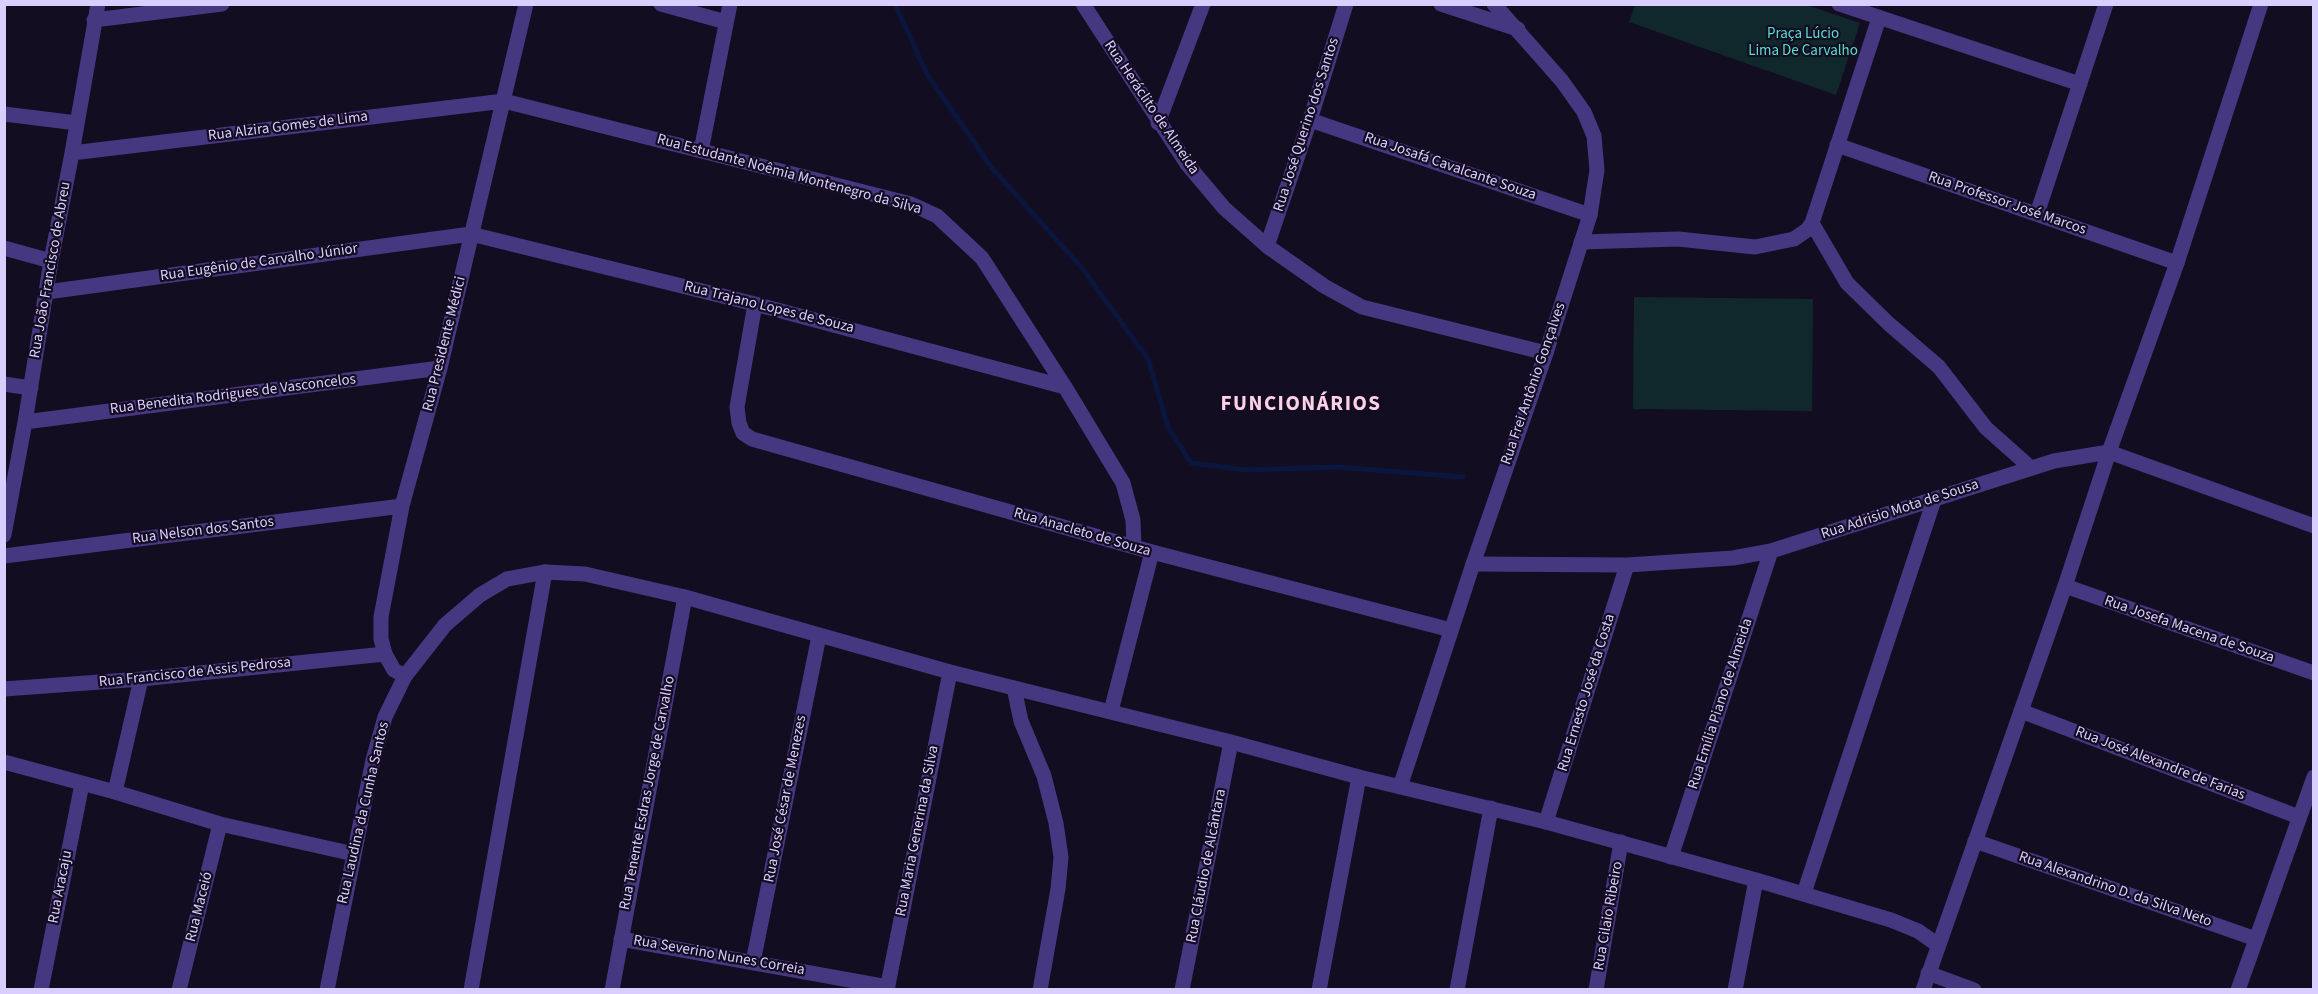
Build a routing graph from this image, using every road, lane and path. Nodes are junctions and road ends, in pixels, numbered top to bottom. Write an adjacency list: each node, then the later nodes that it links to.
1 (98, 4): 15 (street, Rua João Francisco de Abreu)
2 (222, 4): 15 (street)
3 (526, 4): 19 (street, Rua Presidente Médici)
4 (661, 4): 16 (street)
5 (730, 4): 16 (street)
6 (1083, 4): 23 (street, Rua Heráclito de Almeida)
7 (1203, 4): 23 (street)
8 (1347, 4): 21 (street, Rua José Querino dos Santos)
9 (1441, 4): 17 (street)
10 (1494, 4): 17 (street, Rua Frei Antônio Gonçalves)
11 (1839, 4): 14 (street)
12 (2106, 4): 18 (street)
13 (2261, 4): 35 (street)
14 (1879, 18): 18 (street); 24 (street)
15 (94, 20): 22 (street, Rua João Francisco de Abreu)
16 (726, 22): 25 (street)
17 (1518, 29): 28 (street, Rua Frei Antônio Gonçalves)
18 (2080, 84): 27 (street)
19 (504, 101): 25 (street, Rua Estudante Noêmia Montenegro da Silva); 26 (street, Rua Alzira Gomes de Lima); 30 (street, Rua Presidente Médici)
20 (4, 114): 22 (street)
21 (1310, 120): 28 (street, Rua Josafá Cavalcante Souza); 32 (street, Rua José Querino dos Santos)
22 (77, 123): 26 (street, Rua João Francisco de Abreu)
23 (1158, 123): 32 (street, Rua Heráclito de Almeida)
24 (1837, 145): 27 (street, Rua Professor José Marcos); 29 (street)
25 (701, 151): 41 (street, Rua Estudante Noêmia Montenegro da Silva)
26 (72, 153): 34 (street, Rua João Francisco de Abreu)
27 (2037, 214): 35 (street, Rua Professor José Marcos)
28 (1590, 215): 31 (street, Rua Frei Antônio Gonçalves)
29 (1812, 223): 31 (street); 45 (street)
30 (471, 234): 36 (street, Rua Eugênio de Carvalho Júnior); 37 (street, Rua Trajano Lopes de Souza); 39 (street, Rua Presidente Médici)
31 (1581, 242): 38 (street, Rua Frei Antônio Gonçalves)
32 (1267, 246): 38 (street, Rua Heráclito de Almeida)
33 (4, 249): 34 (street)
34 (51, 261): 36 (street, Rua João Francisco de Abreu)
35 (2178, 263): 44 (street)
36 (47, 292): 42 (street, Rua João Francisco de Abreu)
37 (755, 304): 41 (street, Rua Trajano Lopes de Souza); 51 (street, Rua Anacleto de Souza)
38 (1546, 353): 55 (street, Rua Frei Antônio Gonçalves)
39 (440, 368): 43 (street, Rua Benedita Rodrigues de Vasconcelos); 47 (street, Rua Presidente Médici)
40 (4, 384): 42 (street)
41 (1065, 387): 51 (street, Rua Estudante Noêmia Montenegro da Silva)
42 (31, 388): 43 (street, Rua João Francisco de Abreu)
43 (25, 422): 48 (street, Rua João Francisco de Abreu)
44 (2109, 452): 45 (street, Rua Adrisio Mota de Sousa); 49 (street, Rua Adrisio Mota de Sousa); 58 (street)
45 (2031, 468): 46 (street, Rua Adrisio Mota de Sousa)
46 (1934, 500): 52 (street, Rua Adrisio Mota de Sousa); 87 (street)
47 (402, 506): 54 (street, Rua Nelson dos Santos); 62 (street, Rua Presidente Médici)
48 (6, 518): 50 (street, Rua João Francisco de Abreu)
49 (2313, 526)
50 (4, 535)
51 (1134, 547): 53 (street, Rua Anacleto de Souza)
52 (1771, 551): 56 (street, Rua Adrisio Mota de Sousa); 85 (street, Rua Emília Piano de Almeida)
53 (1152, 552): 60 (street, Rua Anacleto de Souza); 69 (street)
54 (4, 556)
55 (1473, 564): 56 (street, Rua Adrisio Mota de Sousa); 60 (street, Rua Frei Antônio Gonçalves)
56 (1627, 565): 80 (street, Rua Ernesto José da Costa)
57 (545, 572): 59 (street, Rua Laudina da Cunha Santos); 65 (street, Rua Laudina da Cunha Santos); 97 (street)
58 (2065, 586): 64 (street, Rua Josefa Macena de Souza); 70 (street)
59 (685, 597): 61 (street, Rua Laudina da Cunha Santos); 88 (street, Rua Tenente Esdras Jorge de Carvalho)
60 (1451, 630): 76 (street, Rua Frei Antônio Gonçalves)
61 (819, 636): 63 (street, Rua Laudina da Cunha Santos); 91 (street, Rua José César de Menezes)
62 (385, 654): 65 (street); 66 (street, Rua Francisco de Assis Pedrosa)
63 (950, 672): 67 (street, Rua Laudina da Cunha Santos); 93 (street, Rua Maria Generina da Silva)
64 (2313, 674)
65 (405, 676): 84 (street, Rua Laudina da Cunha Santos)
66 (141, 680): 68 (street, Rua Francisco de Assis Pedrosa); 77 (street)
67 (1014, 687): 69 (street, Rua Laudina da Cunha Santos); 99 (street)
68 (4, 689)
69 (1111, 711): 71 (street, Rua Laudina da Cunha Santos)
70 (2021, 711): 79 (street, Rua José Alexandre de Farias); 82 (street)
71 (1231, 742): 73 (street, Rua Laudina da Cunha Santos); 100 (street, Rua Cláudio de Alcântara)
72 (4, 762): 75 (street)
73 (1359, 777): 76 (street, Rua Laudina da Cunha Santos); 101 (street)
74 (2313, 777): 79 (street)
75 (82, 784): 77 (street); 94 (street, Rua Aracaju)
76 (1401, 787): 78 (street, Rua Laudina da Cunha Santos)
77 (115, 792): 81 (street)
78 (1491, 808): 80 (street, Rua Laudina da Cunha Santos); 102 (street)
79 (2299, 817): 89 (street)
80 (1546, 822): 83 (street, Rua Laudina da Cunha Santos)
81 (220, 824): 84 (street); 95 (street, Rua Maceió)
82 (1975, 841): 89 (street, Rua Alexandrino D. da Silva Neto); 90 (street)
83 (1621, 842): 85 (street, Rua Laudina da Cunha Santos); 103 (street, Rua Cilaio Ribeiro)
84 (354, 854): 96 (street, Rua Laudina da Cunha Santos)
85 (1671, 857): 86 (street, Rua Laudina da Cunha Santos)
86 (1756, 880): 87 (street, Rua Laudina da Cunha Santos); 104 (street)
87 (1804, 893): 90 (street, Rua Laudina da Cunha Santos)
88 (621, 939): 91 (street, Rua Severino Nunes Correia); 98 (street, Rua Tenente Esdras Jorge de Carvalho)
89 (2256, 939): 107 (street)
90 (1938, 945): 92 (street)
91 (753, 962): 93 (street, Rua Severino Nunes Correia)
92 (1928, 973): 105 (street); 106 (street)
93 (887, 988)
94 (41, 990)
95 (179, 990)
96 (327, 990)
97 (471, 990)
98 (612, 990)
99 (1040, 990)
100 (1182, 990)
101 (1319, 990)
102 (1457, 990)
103 (1596, 990)
104 (1735, 990)
105 (1923, 990)
106 (1974, 990)
107 (2238, 990)

